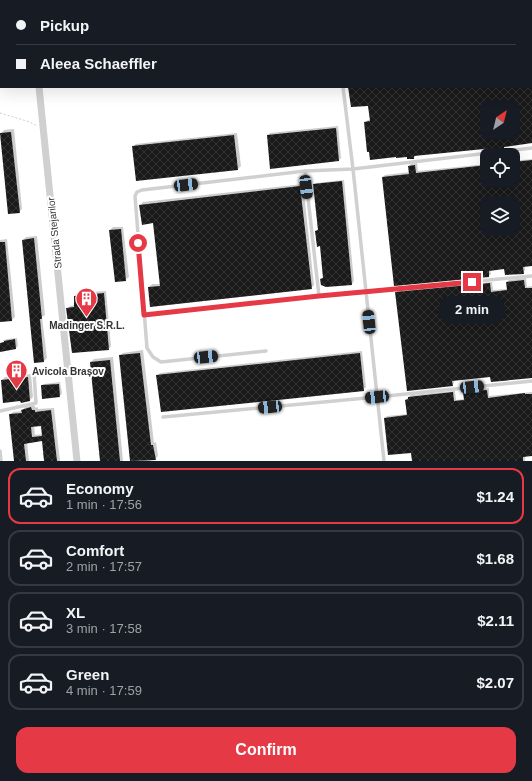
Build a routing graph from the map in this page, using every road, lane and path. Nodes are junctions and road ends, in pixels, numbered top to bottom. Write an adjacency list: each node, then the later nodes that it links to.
1 (39, 88): 4 (street, Strada Stejarilor)
2 (342, 88): 6 (lane)
3 (0, 113): 4 (path)
4 (44, 131): 13 (street, Strada Stejarilor)
5 (532, 148): 6 (lane)
6 (353, 169): 7 (lane); 9 (lane)
7 (305, 171): 10 (lane); 11 (lane)
8 (532, 276): 9 (lane)
9 (366, 292): 10 (lane); 15 (lane)
10 (319, 296): 11 (lane)
11 (144, 315): 12 (lane)
12 (266, 351)
13 (68, 370): 16 (lane); 20 (street, Strada Stejarilor)
14 (532, 381): 15 (lane)
15 (377, 397): 17 (lane); 21 (lane)
16 (0, 411)
17 (163, 417)
18 (0, 451): 19 (lane)
19 (1, 461)
20 (77, 461)
21 (384, 461)

